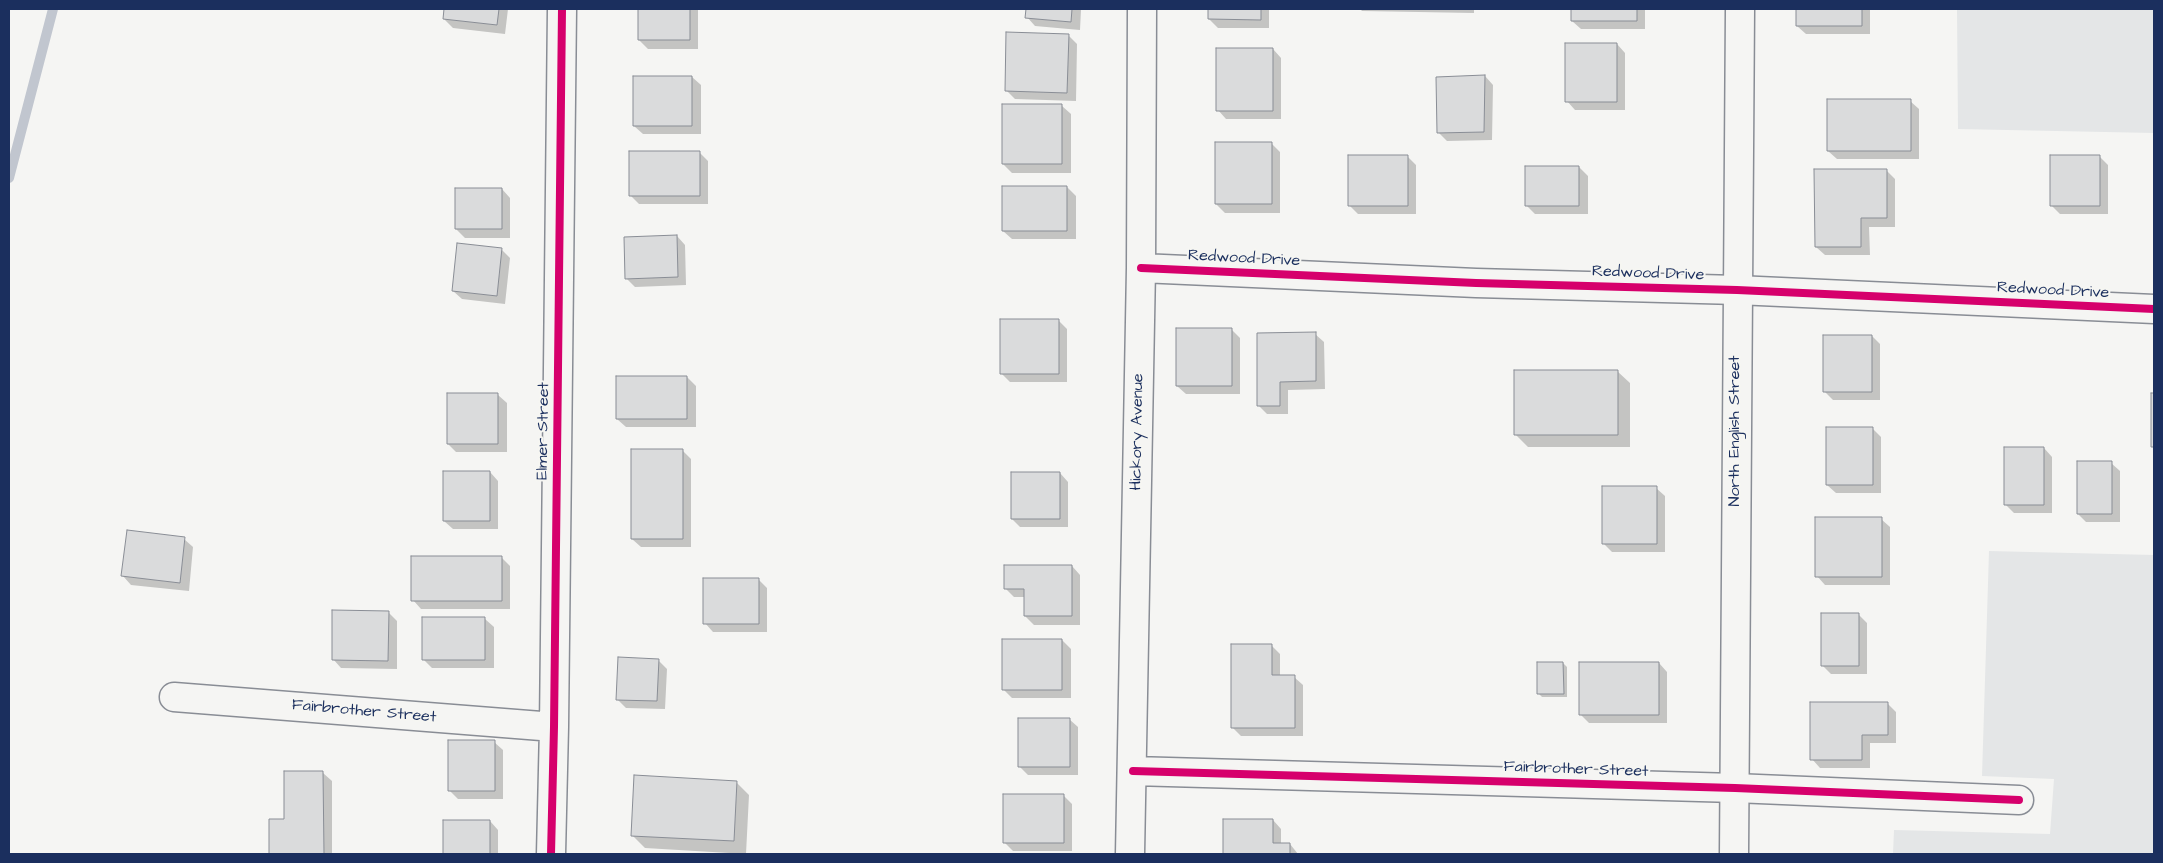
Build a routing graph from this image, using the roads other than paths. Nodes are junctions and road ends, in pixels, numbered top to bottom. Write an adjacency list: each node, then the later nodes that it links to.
1 (562, 9): 8 (street, Elmer Street)
2 (1142, 9): 4 (street, Hickory Avenue)
3 (1740, 9): 5 (street, North English Street)
4 (1141, 268): 5 (street, Redwood Drive); 9 (street, Hickory Avenue)
5 (1737, 290): 6 (street, Redwood Drive); 10 (street, North English Street)
6 (2154, 309)
7 (174, 697): 8 (street, Fairbrother Street)
8 (554, 727): 12 (street, Elmer Street)
9 (1133, 772): 10 (street, Fairbrother Street); 13 (street, Hickory Avenue)
10 (1735, 788): 11 (street, Fairbrother Street); 14 (street, North English Street)
11 (2019, 800)
12 (550, 854)
13 (1130, 854)
14 (1734, 854)

